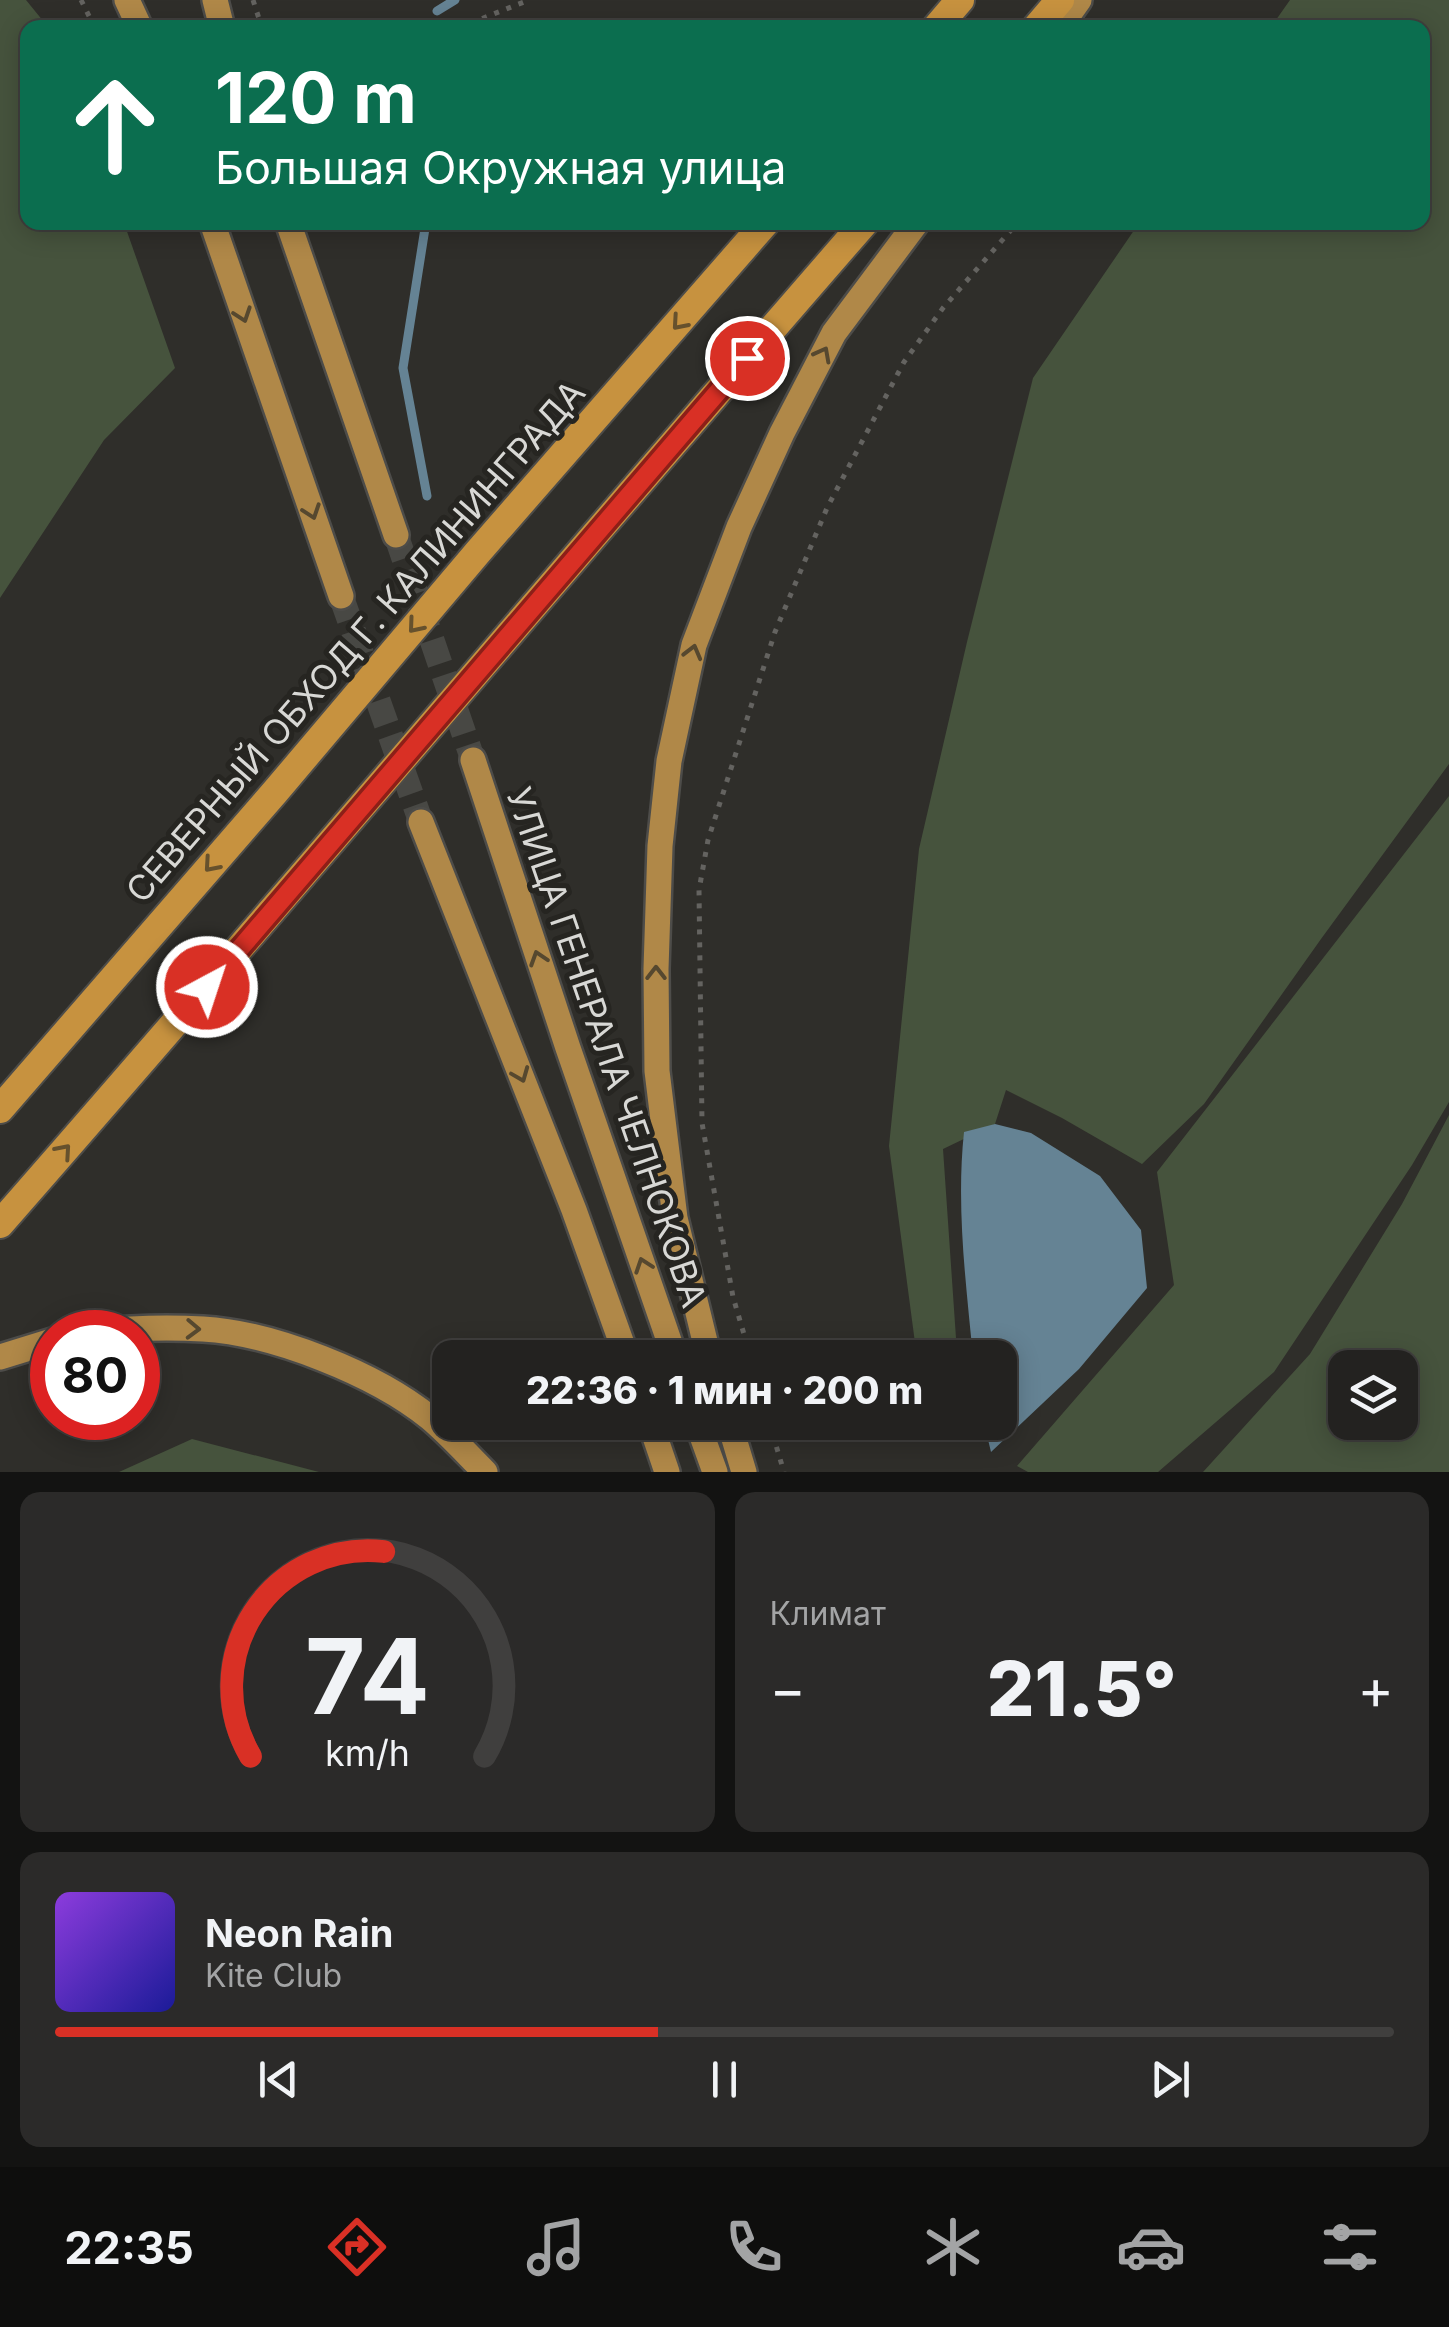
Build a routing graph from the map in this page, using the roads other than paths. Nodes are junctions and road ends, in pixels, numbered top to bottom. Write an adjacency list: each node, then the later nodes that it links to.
1 (960, 0): 3 (highway)
2 (1060, 0): 4 (highway)
3 (943, 20)
4 (1043, 20)
5 (215, 230): 11 (main road, one-way to 11)
6 (291, 230): 10 (main road)
7 (759, 230): 14 (highway, СЕВЕРНЫЙ ОБХОД Г. КАЛИНИНГРАДА, one-way to 14)
8 (858, 230): 15 (highway, one-way to 8)
9 (910, 230): 19 (main road, one-way to 9)
10 (396, 535)
11 (341, 596)
12 (472, 760): 18 (main road, УЛИЦА ГЕНЕРАЛА ЧЕЛНОКОВА, one-way to 12)
13 (420, 822): 17 (main road, one-way to 17)
14 (0, 1109)
15 (0, 1224)
16 (160, 1328): 25 (main road, one-way to 25)
17 (621, 1340)
18 (668, 1340)
19 (705, 1340)
20 (30, 1348): 21 (main road)
21 (0, 1357)
22 (656, 1440): 26 (main road)
23 (703, 1440): 27 (main road)
24 (734, 1440): 28 (main road)
25 (485, 1472)
26 (667, 1472)
27 (715, 1472)
28 (744, 1472)

